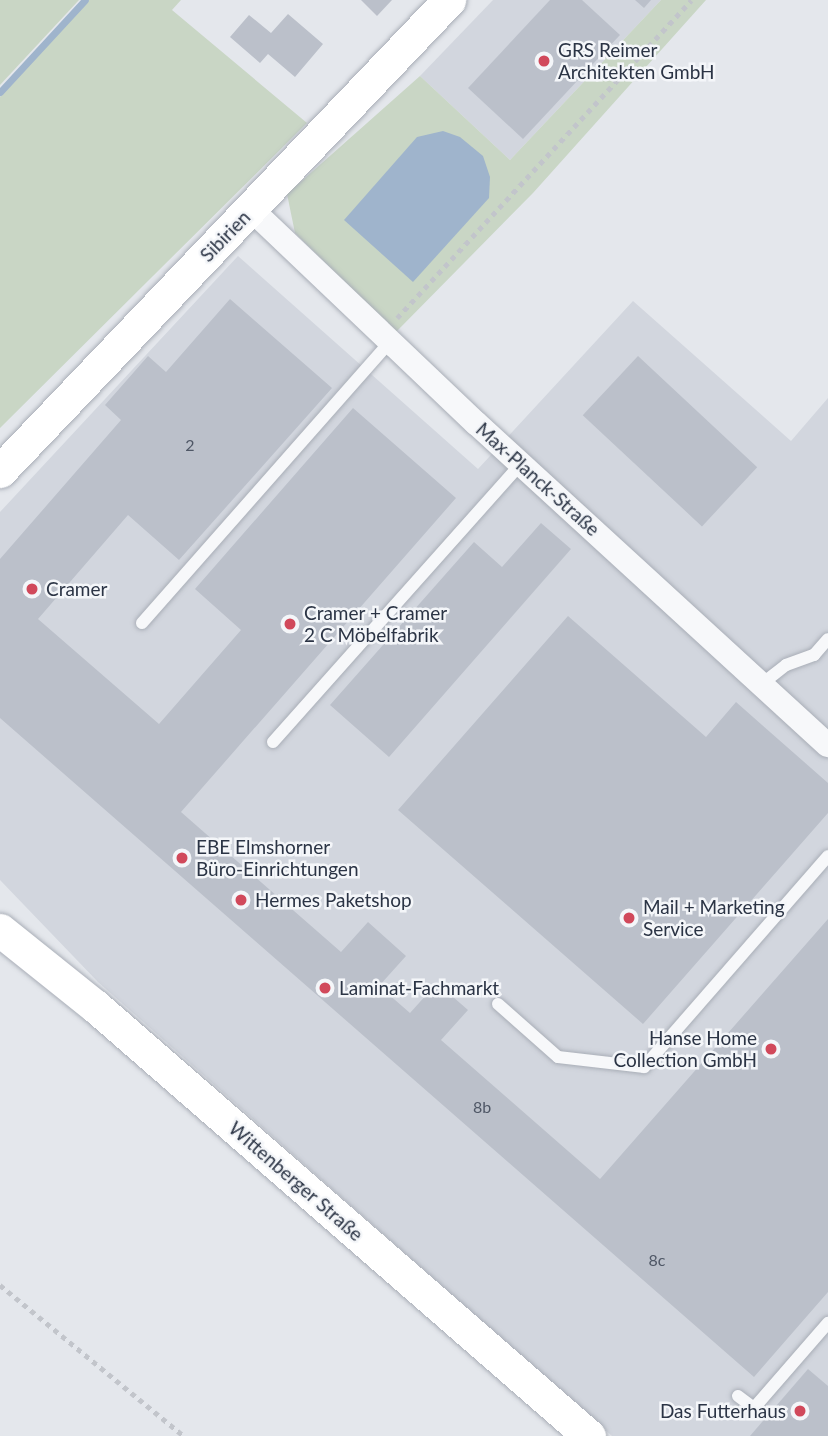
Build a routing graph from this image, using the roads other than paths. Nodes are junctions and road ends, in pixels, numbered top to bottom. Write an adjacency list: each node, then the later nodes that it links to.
1 (449, 0): 2 (main road, Sibirien)
2 (251, 209): 3 (street, Max-Planck-Straße); 5 (main road, Sibirien)
3 (386, 338): 4 (street, Max-Planck-Straße); 6 (lane)
4 (521, 464): 8 (street, Max-Planck-Straße); 9 (lane)
5 (0, 471)
6 (142, 623)
7 (828, 639): 8 (lane)
8 (763, 683): 10 (street, Max-Planck-Straße)
9 (273, 742)
10 (828, 744)
11 (828, 856): 13 (lane)
12 (0, 930): 16 (main road, Wittenberger Straße)
13 (498, 1004)
14 (828, 1323): 15 (lane)
15 (738, 1396)
16 (589, 1436)

